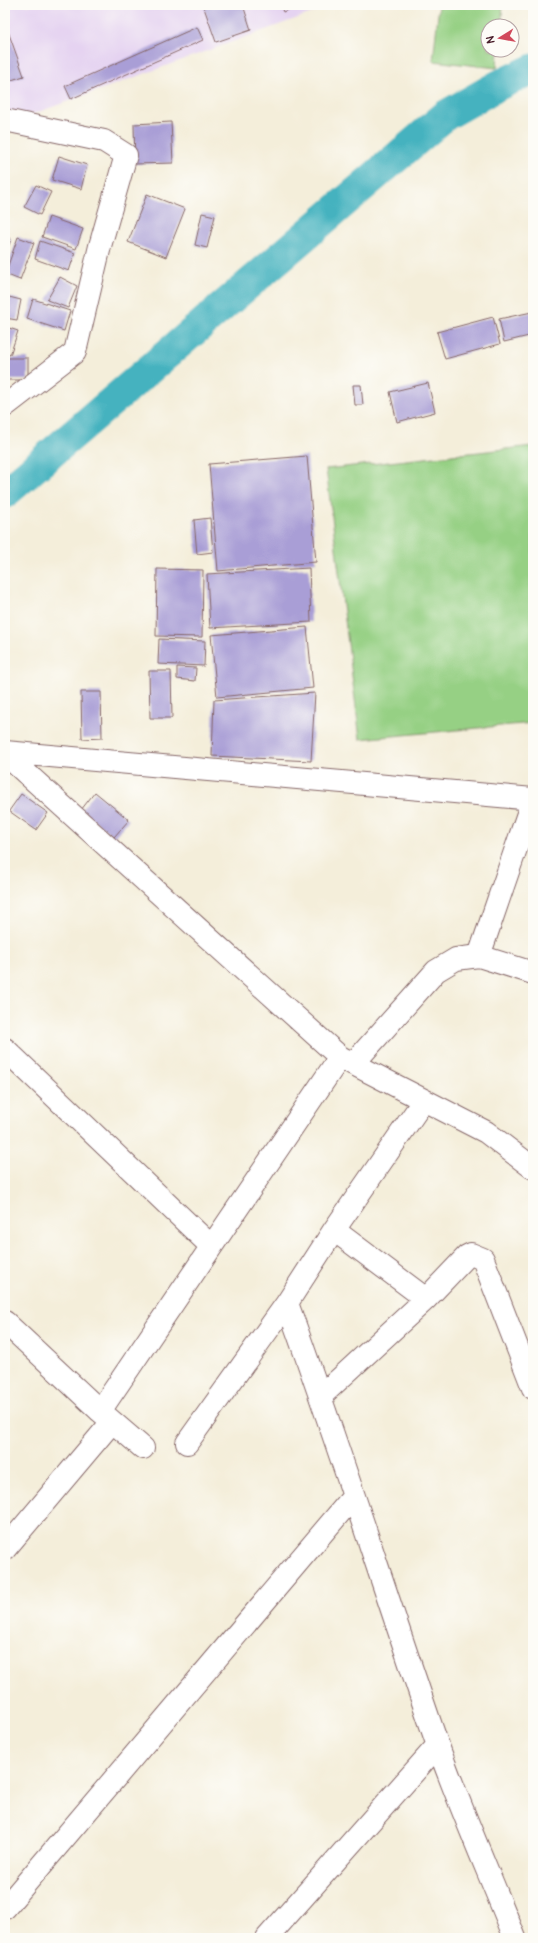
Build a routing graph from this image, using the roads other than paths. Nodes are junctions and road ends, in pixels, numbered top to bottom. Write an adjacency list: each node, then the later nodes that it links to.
1 (5, 120): 2 (street)
2 (5, 406)
3 (5, 753): 4 (street); 8 (street)
4 (533, 799): 5 (street)
5 (479, 956): 6 (street); 8 (street)
6 (533, 973)
7 (5, 1049): 12 (street)
8 (347, 1060): 9 (street); 12 (street)
9 (424, 1100): 10 (street); 11 (street)
10 (533, 1168)
11 (334, 1230): 13 (street); 14 (street)
12 (211, 1246): 18 (street)
13 (426, 1299): 16 (street); 17 (street)
14 (287, 1303): 17 (street); 19 (street)
15 (5, 1322): 18 (street)
16 (533, 1388)
17 (321, 1396): 21 (street)
18 (106, 1416): 20 (street); 22 (street)
19 (187, 1443)
20 (143, 1448)
21 (353, 1497): 23 (street); 24 (street)
22 (5, 1549)
23 (438, 1745): 25 (street); 26 (street)
24 (5, 1908)
25 (275, 1934)
26 (514, 1938)

